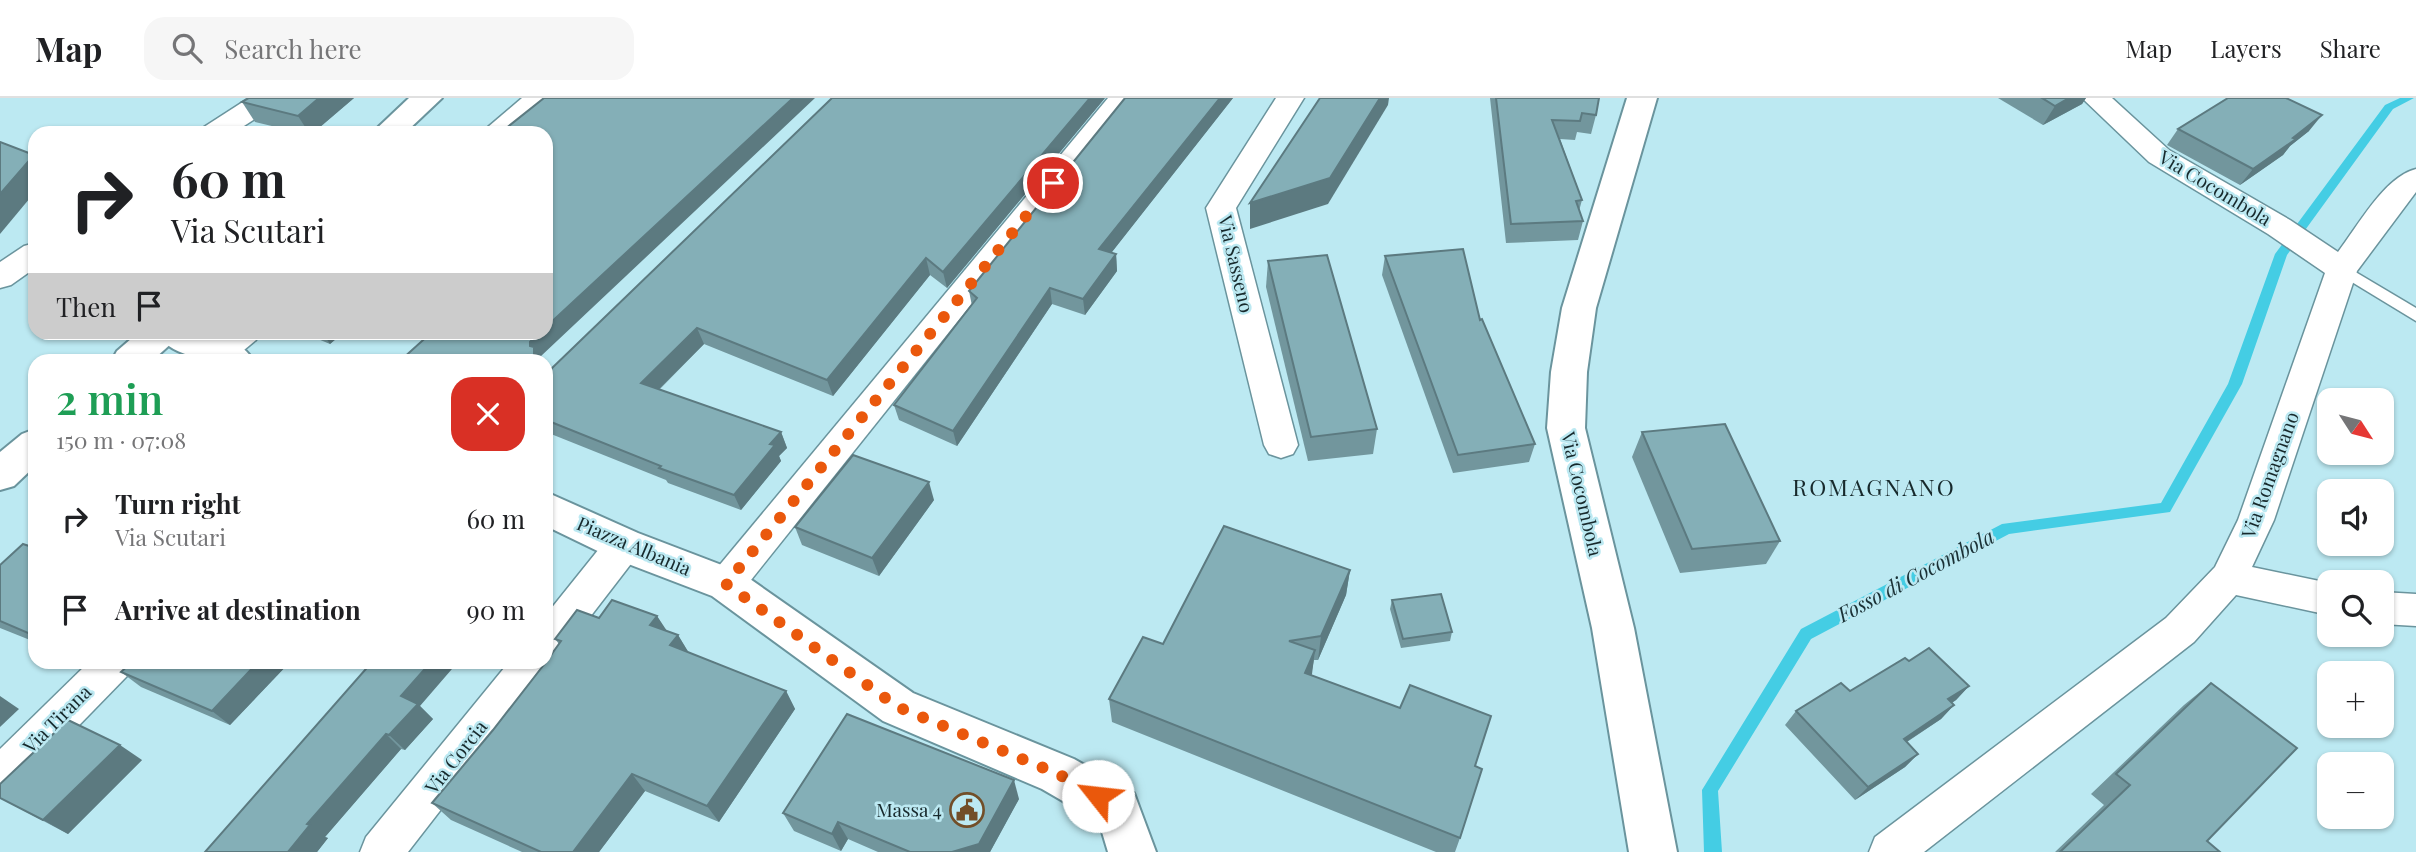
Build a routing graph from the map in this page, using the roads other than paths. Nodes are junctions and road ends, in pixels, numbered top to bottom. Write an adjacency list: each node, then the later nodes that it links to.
1 (268, 98): 8 (street)
2 (427, 98): 9 (street)
3 (539, 98): 10 (street)
4 (1122, 98): 26 (street)
5 (1290, 98): 20 (street, Via Sasseno)
6 (1642, 98): 36 (street, Via Cocombola)
7 (2096, 98): 13 (street, Via Cocombola)
8 (225, 126)
9 (395, 126)
10 (504, 126)
11 (2416, 178): 13 (street, Via Romagnano)
12 (28, 258): 14 (street)
13 (2331, 262): 15 (lane); 25 (street, Via Romagnano)
14 (0, 277)
15 (2416, 315)
16 (153, 340): 19 (street)
17 (201, 340): 18 (street)
18 (233, 349)
19 (137, 354)
20 (1281, 444)
21 (28, 450): 22 (street)
22 (0, 475)
23 (553, 511): 24 (street, Piazza Albania)
24 (624, 545): 26 (street, Piazza Albania); 30 (street)
25 (2228, 578): 27 (street); 37 (street, Via Romagnano)
26 (726, 584): 35 (street, Piazza Albania)
27 (2317, 597)
28 (2394, 609): 29 (street)
29 (2416, 610)
30 (553, 635)
31 (108, 669): 33 (street, Via Tirana)
32 (526, 669): 34 (street, Via Corcia)
33 (0, 777)
34 (381, 852)
35 (1132, 852)
36 (1653, 852)
37 (1890, 852)

